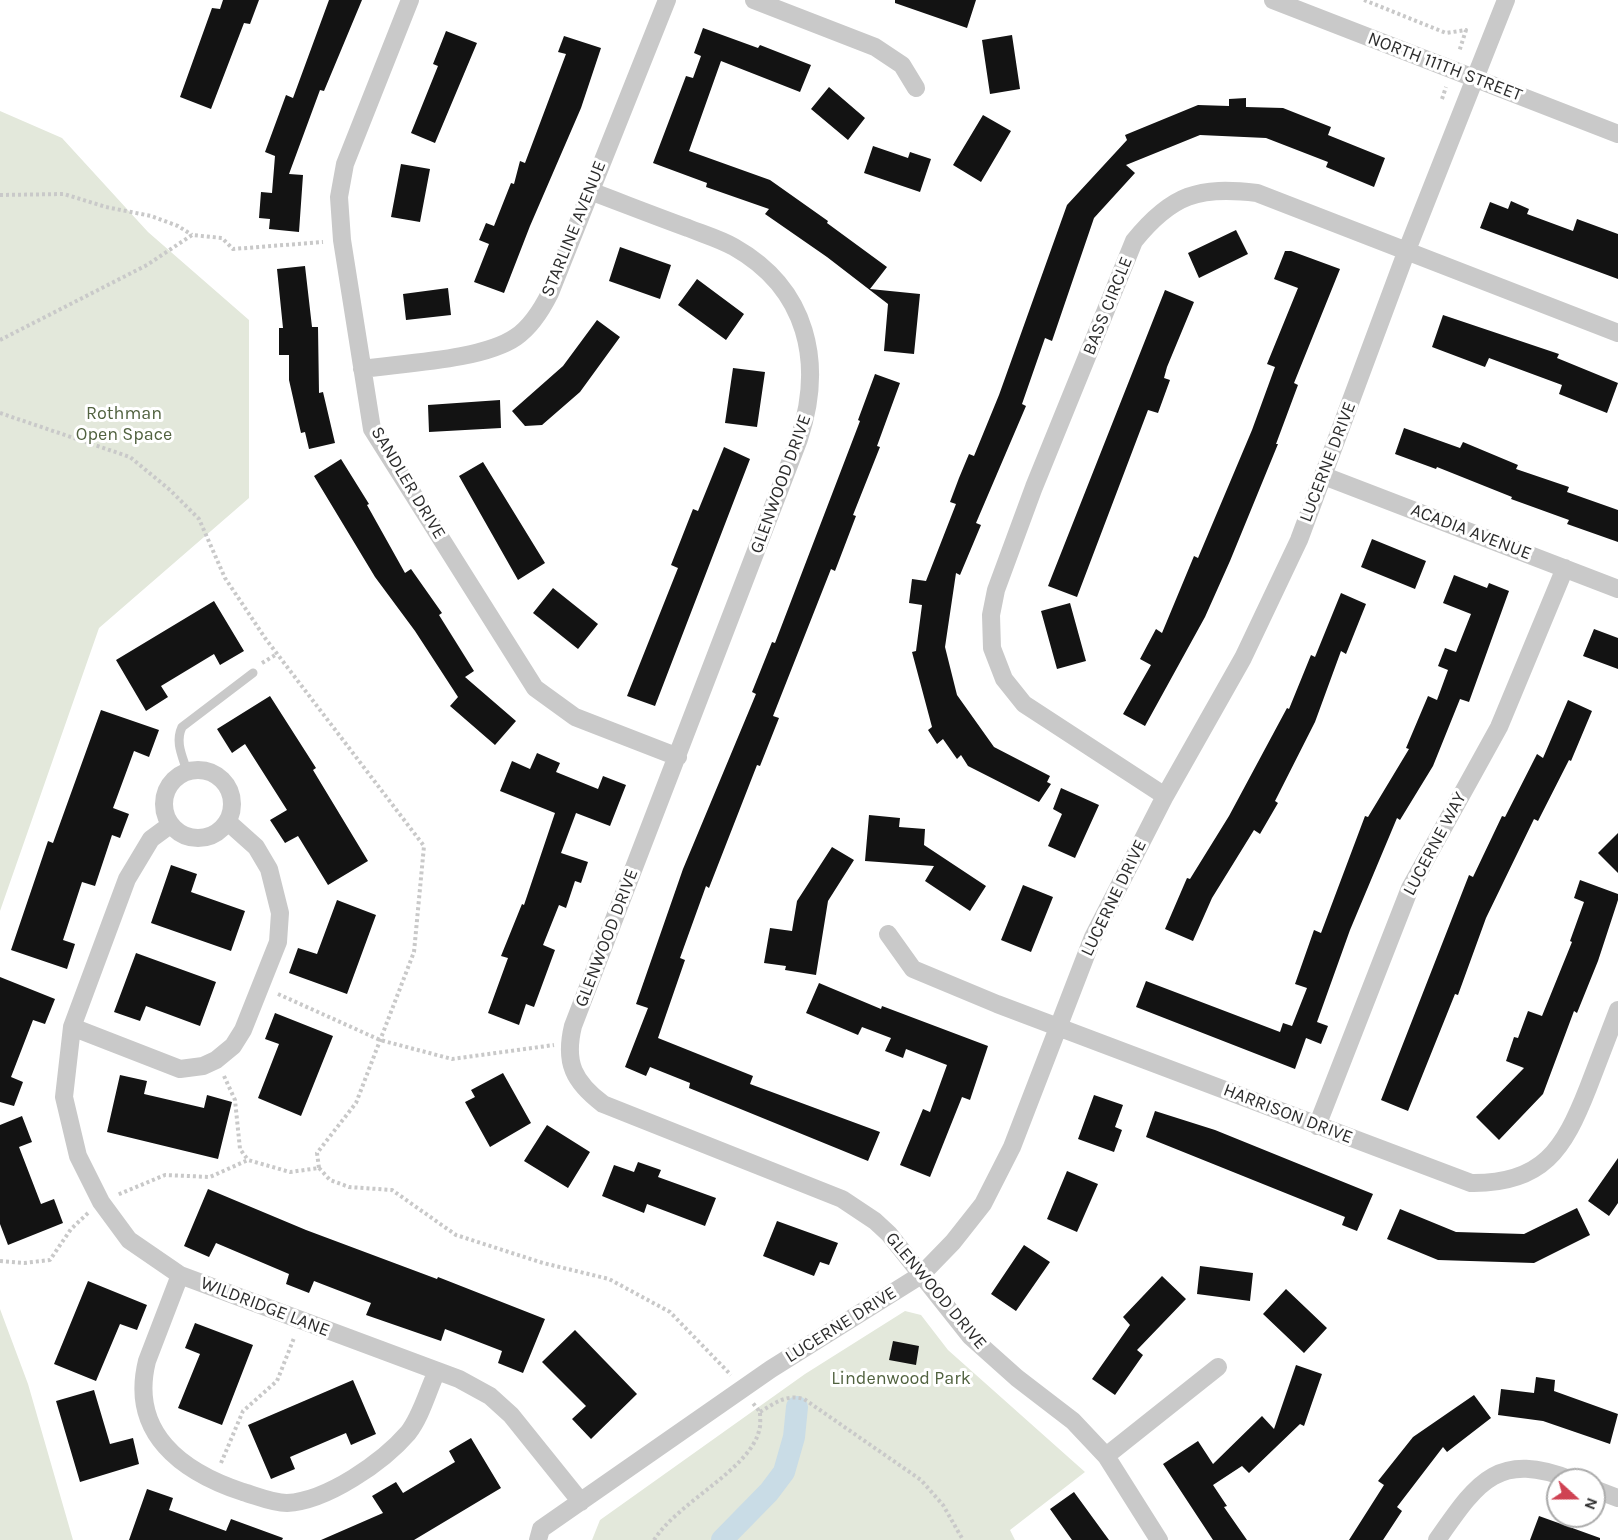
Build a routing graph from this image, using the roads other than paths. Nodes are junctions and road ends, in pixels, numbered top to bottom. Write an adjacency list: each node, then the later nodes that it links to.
1 (410, 0): 12 (street, SANDLER DRIVE)
2 (667, 0): 9 (street, STARLINE AVENUE)
3 (754, 0): 7 (street)
4 (1273, 0): 6 (street, NORTH 111TH STREET)
5 (1506, 0): 6 (street, LUCERNE DRIVE)
6 (1475, 79): 8 (street, NORTH 111TH STREET); 10 (street, LUCERNE DRIVE)
7 (916, 88)
8 (1618, 134)
9 (590, 191): 12 (street, STARLINE AVENUE); 17 (street, GLENWOOD DRIVE)
10 (1407, 250): 11 (street, BASS CIRCLE); 13 (street, LUCERNE DRIVE); 19 (street, BASS CIRCLE)
11 (1618, 333)
12 (362, 369): 17 (street, SANDLER DRIVE)
13 (1324, 476): 14 (street, ACADIA AVENUE); 19 (street, LUCERNE DRIVE)
14 (1565, 568): 15 (street, ACADIA AVENUE); 26 (street, LUCERNE WAY)
15 (1618, 589)
16 (253, 673): 18 (lane)
17 (678, 757): 28 (street, GLENWOOD DRIVE)
18 (187, 771): 20 (street); 21 (street)
19 (1165, 796): 24 (street, LUCERNE DRIVE)
20 (228, 822): 21 (street); 25 (street)
21 (170, 825): 25 (street, WILDRIDGE LANE)
22 (888, 934): 24 (street, HARRISON DRIVE)
23 (1618, 1010): 26 (street, HARRISON DRIVE)
24 (1057, 1026): 26 (street, HARRISON DRIVE); 28 (street, LUCERNE DRIVE)
25 (72, 1027): 27 (street, WILDRIDGE LANE)
26 (1317, 1126)
27 (180, 1275): 30 (street, WILDRIDGE LANE); 30 (street)
28 (921, 1275): 31 (street, GLENWOOD DRIVE); 33 (street, LUCERNE DRIVE)
29 (1218, 1367): 31 (street)
30 (437, 1371): 33 (street, WILDRIDGE LANE)
31 (1106, 1456): 35 (street, GLENWOOD DRIVE)
32 (1546, 1470): 36 (street)
33 (581, 1502): 34 (street, LUCERNE DRIVE)
34 (538, 1540)
35 (1159, 1540)
36 (1437, 1540)

